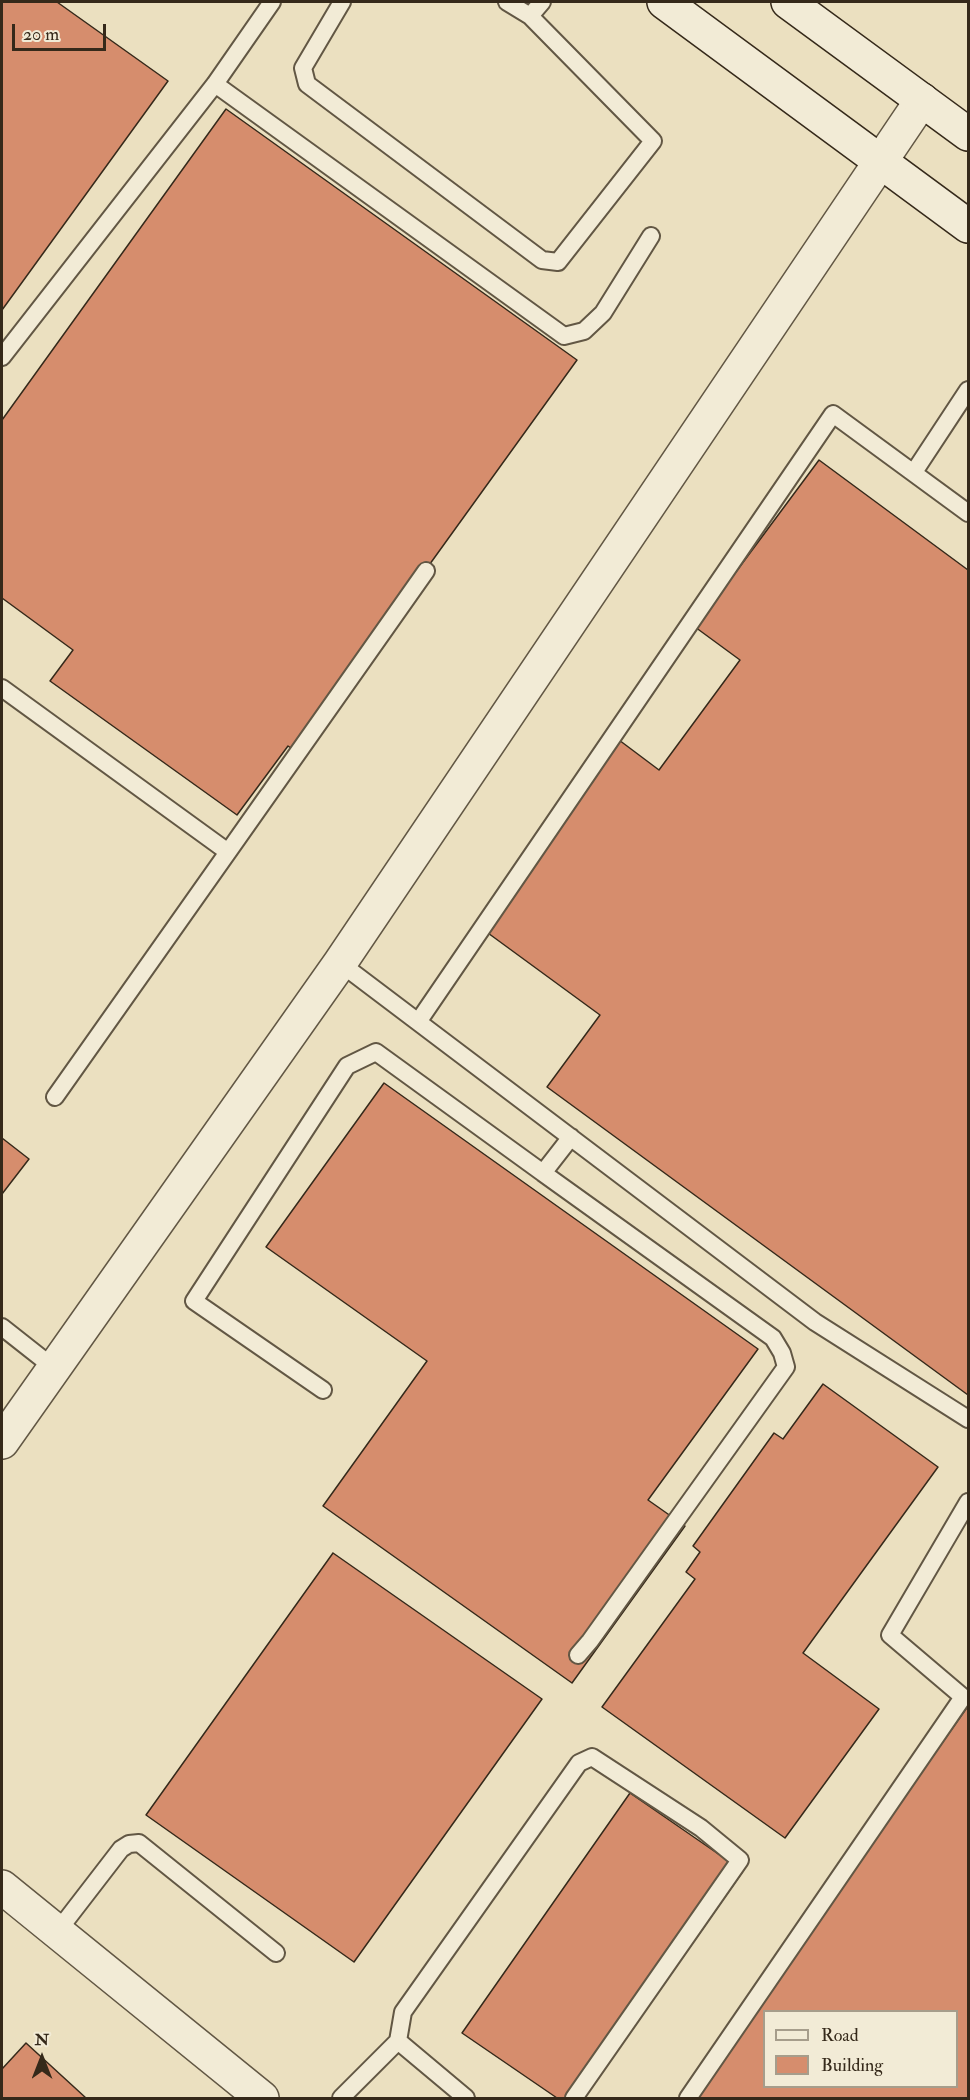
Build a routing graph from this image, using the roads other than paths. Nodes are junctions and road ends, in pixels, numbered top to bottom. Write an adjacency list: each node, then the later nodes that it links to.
1 (272, 2): 8 (lane)
2 (342, 2): 7 (lane)
3 (507, 2): 7 (lane)
4 (542, 2): 7 (lane)
5 (664, 2): 11 (street)
6 (788, 2): 9 (street)
7 (530, 16)
8 (215, 84): 13 (lane); 14 (lane)
9 (922, 100): 10 (street); 11 (street)
10 (969, 134)
11 (880, 163): 12 (street); 22 (street)
12 (969, 226)
13 (651, 236)
14 (2, 357)
15 (969, 390): 16 (lane)
16 (963, 409): 17 (lane)
17 (914, 472): 18 (lane); 23 (lane)
18 (969, 513)
19 (426, 571): 21 (lane)
20 (2, 688): 21 (lane)
21 (228, 852): 24 (lane)
22 (340, 963): 23 (lane); 28 (street)
23 (418, 1022): 25 (lane)
24 (55, 1097)
25 (571, 1137): 26 (lane); 30 (lane)
26 (543, 1173): 29 (lane); 33 (lane)
27 (2, 1327): 28 (lane)
28 (54, 1368): 31 (street)
29 (323, 1390)
30 (969, 1419)
31 (2, 1442)
32 (969, 1502): 42 (lane)
33 (578, 1655)
34 (2, 1887): 35 (street)
35 (57, 1932): 36 (lane); 38 (street)
36 (276, 1953)
37 (399, 2042): 39 (lane); 40 (lane); 41 (lane)
38 (261, 2098)
39 (341, 2098)
40 (466, 2098)
41 (574, 2098)
42 (688, 2098)

